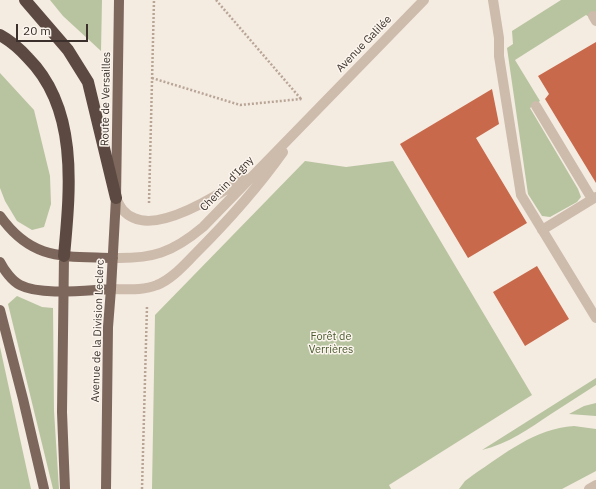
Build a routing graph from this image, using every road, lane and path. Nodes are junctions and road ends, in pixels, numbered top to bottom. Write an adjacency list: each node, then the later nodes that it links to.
1 (25, 0): 16 (highway)
2 (119, 0): 16 (main road, Route de Versailles)
3 (154, 0): 8 (path)
4 (216, 0): 10 (path)
5 (424, 0): 9 (street, Avenue Galilée)
6 (493, 0): 19 (street)
7 (0, 35): 20 (highway)
8 (152, 78): 10 (path); 15 (path)
9 (338, 88): 12 (street, Chemin d'Igny)
10 (302, 99): 12 (path)
11 (536, 106): 17 (street)
12 (314, 112): 13 (street, Chemin d'Igny)
13 (301, 125): 14 (street, Chemin d'Igny); 23 (street)
14 (271, 157): 16 (street); 21 (street, Chemin d'Igny)
15 (149, 193)
16 (116, 198): 21 (main road, Avenue de la Division Leclerc)
17 (594, 198): 19 (street)
18 (0, 216): 20 (main road)
19 (542, 230): 27 (street)
20 (64, 256): 21 (main road); 24 (main road)
21 (113, 258): 23 (main road, Avenue de la Division Leclerc)
22 (0, 262): 24 (main road)
23 (111, 289): 24 (main road); 31 (main road, Avenue de la Division Leclerc)
24 (64, 291): 30 (main road)
25 (0, 310): 29 (main road)
26 (146, 311): 32 (path)
27 (596, 318)
28 (596, 485): 33 (street)
29 (44, 489)
30 (65, 489)
31 (106, 489)
32 (142, 489)
33 (588, 489)

